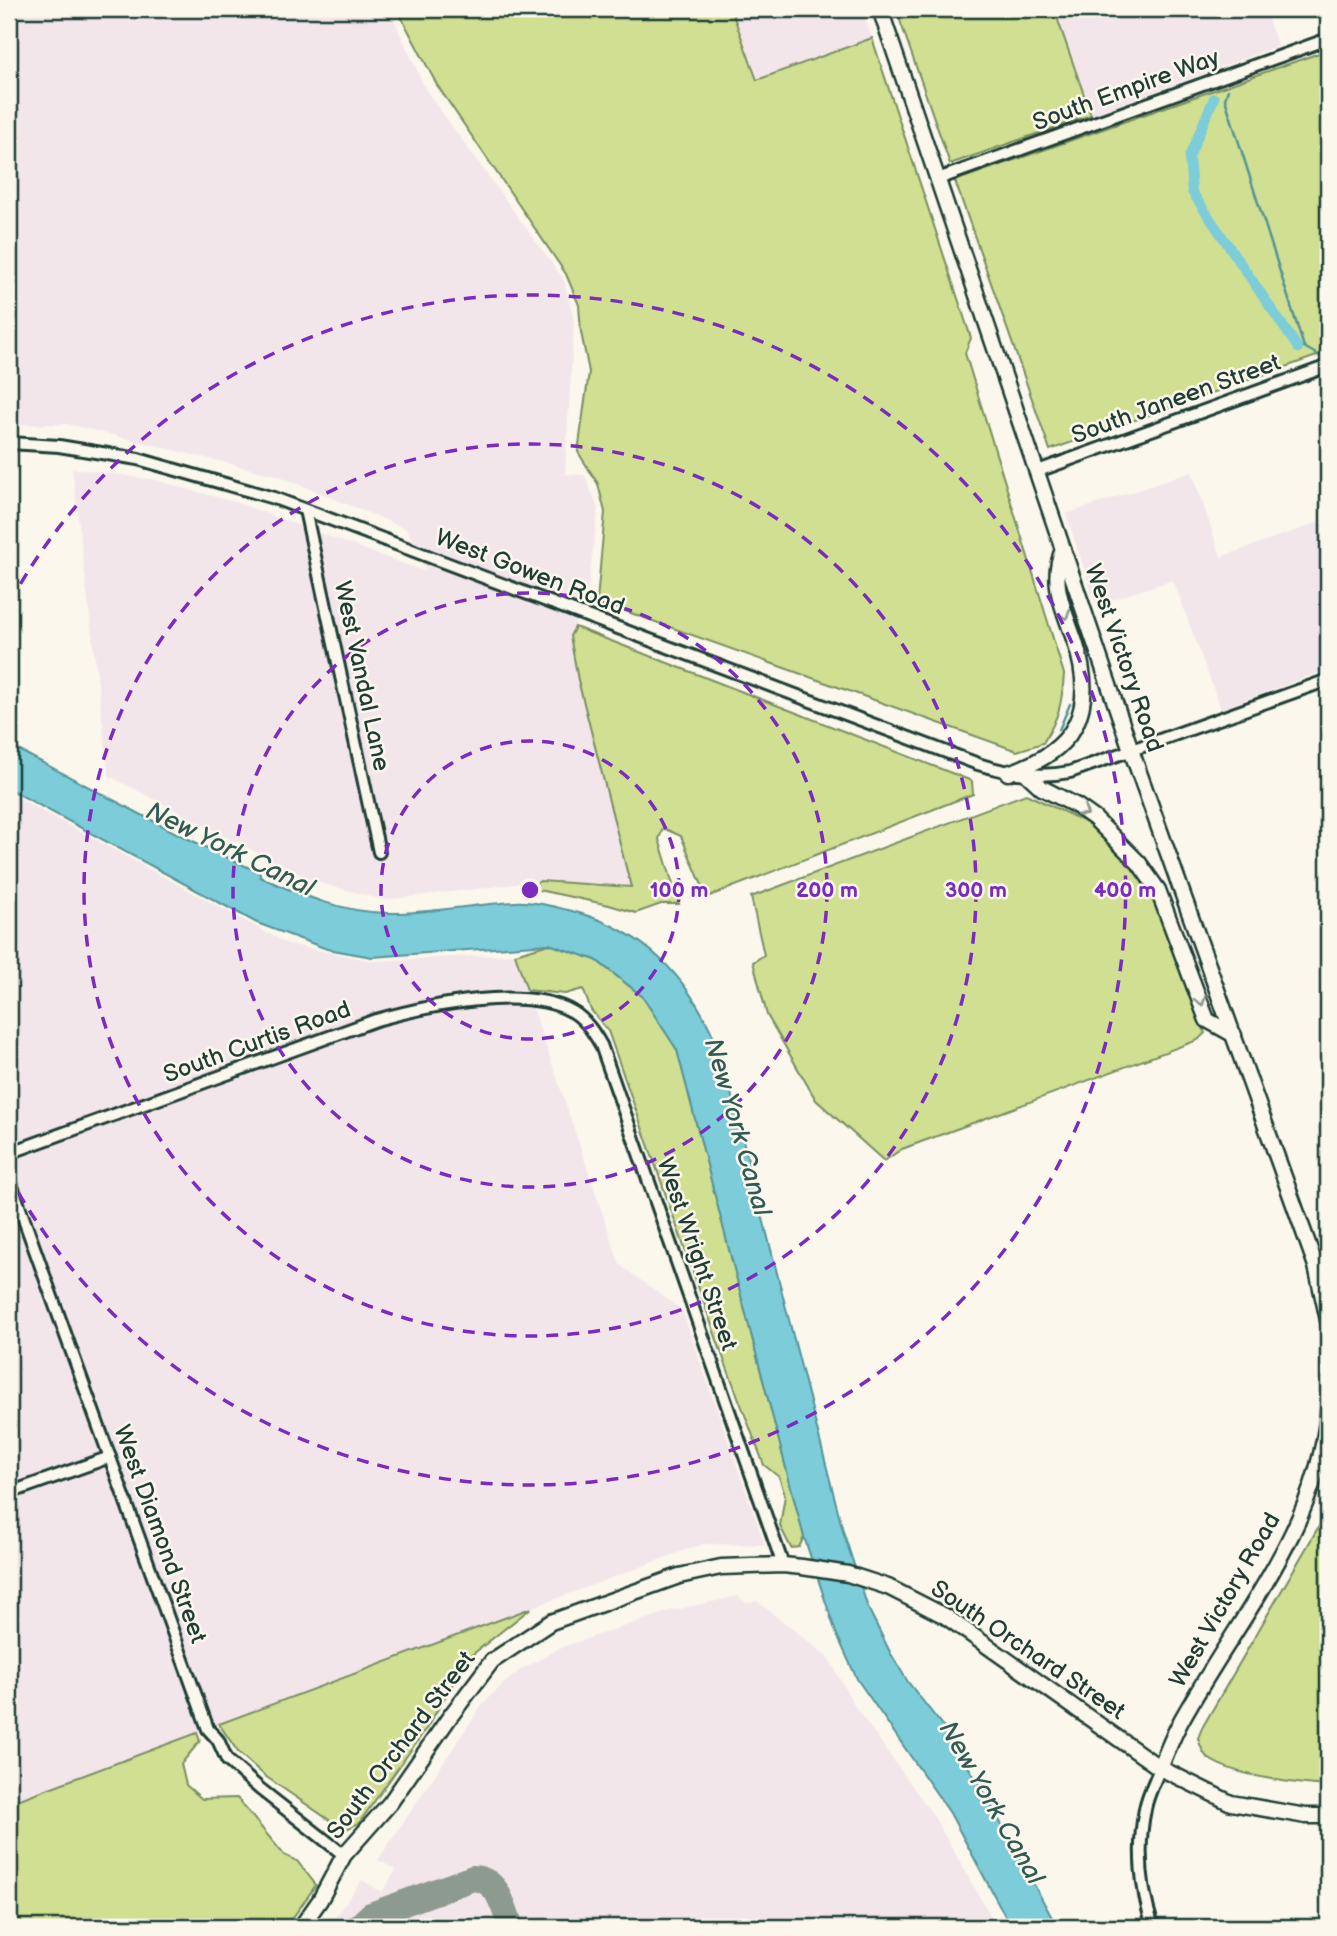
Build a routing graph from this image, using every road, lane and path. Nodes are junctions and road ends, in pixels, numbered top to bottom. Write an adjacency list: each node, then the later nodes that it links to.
1 (880, 9): 3 (main road, West Victory Road)
2 (1328, 39): 3 (street, South Empire Way)
3 (938, 179): 6 (main road, West Victory Road)
4 (1328, 366): 6 (street, South Janeen Street)
5 (9, 443): 7 (street, West Gowen Road)
6 (1038, 471): 8 (main road, West Victory Road)
7 (304, 510): 11 (street, West Gowen Road); 13 (street, West Vandal Lane)
8 (1063, 549): 10 (main road, West Victory Road); 11 (main road, one-way to 11)
9 (1328, 680): 10 (street)
10 (1131, 750): 12 (street); 15 (main road, West Victory Road)
11 (1008, 773): 12 (street, West Gowen Road)
12 (1028, 775): 15 (main road, one-way to 15)
13 (379, 852)
14 (527, 999): 16 (street, South Curtis Road); 22 (street, West Wright Street)
15 (1234, 1035): 18 (main road, West Victory Road)
16 (9, 1153)
17 (9, 1178): 20 (street, West Diamond Street)
18 (1328, 1320)
19 (1328, 1411): 23 (main road, West Victory Road)
20 (110, 1457): 21 (street); 25 (street, West Diamond Street)
21 (9, 1493)
22 (783, 1565): 23 (main road, South Orchard Street); 25 (main road, South Orchard Street)
23 (1160, 1768): 24 (main road, South Orchard Street); 27 (street)
24 (1328, 1816)
25 (344, 1855): 26 (main road, South Orchard Street)
26 (301, 1927)
27 (1153, 1927)

